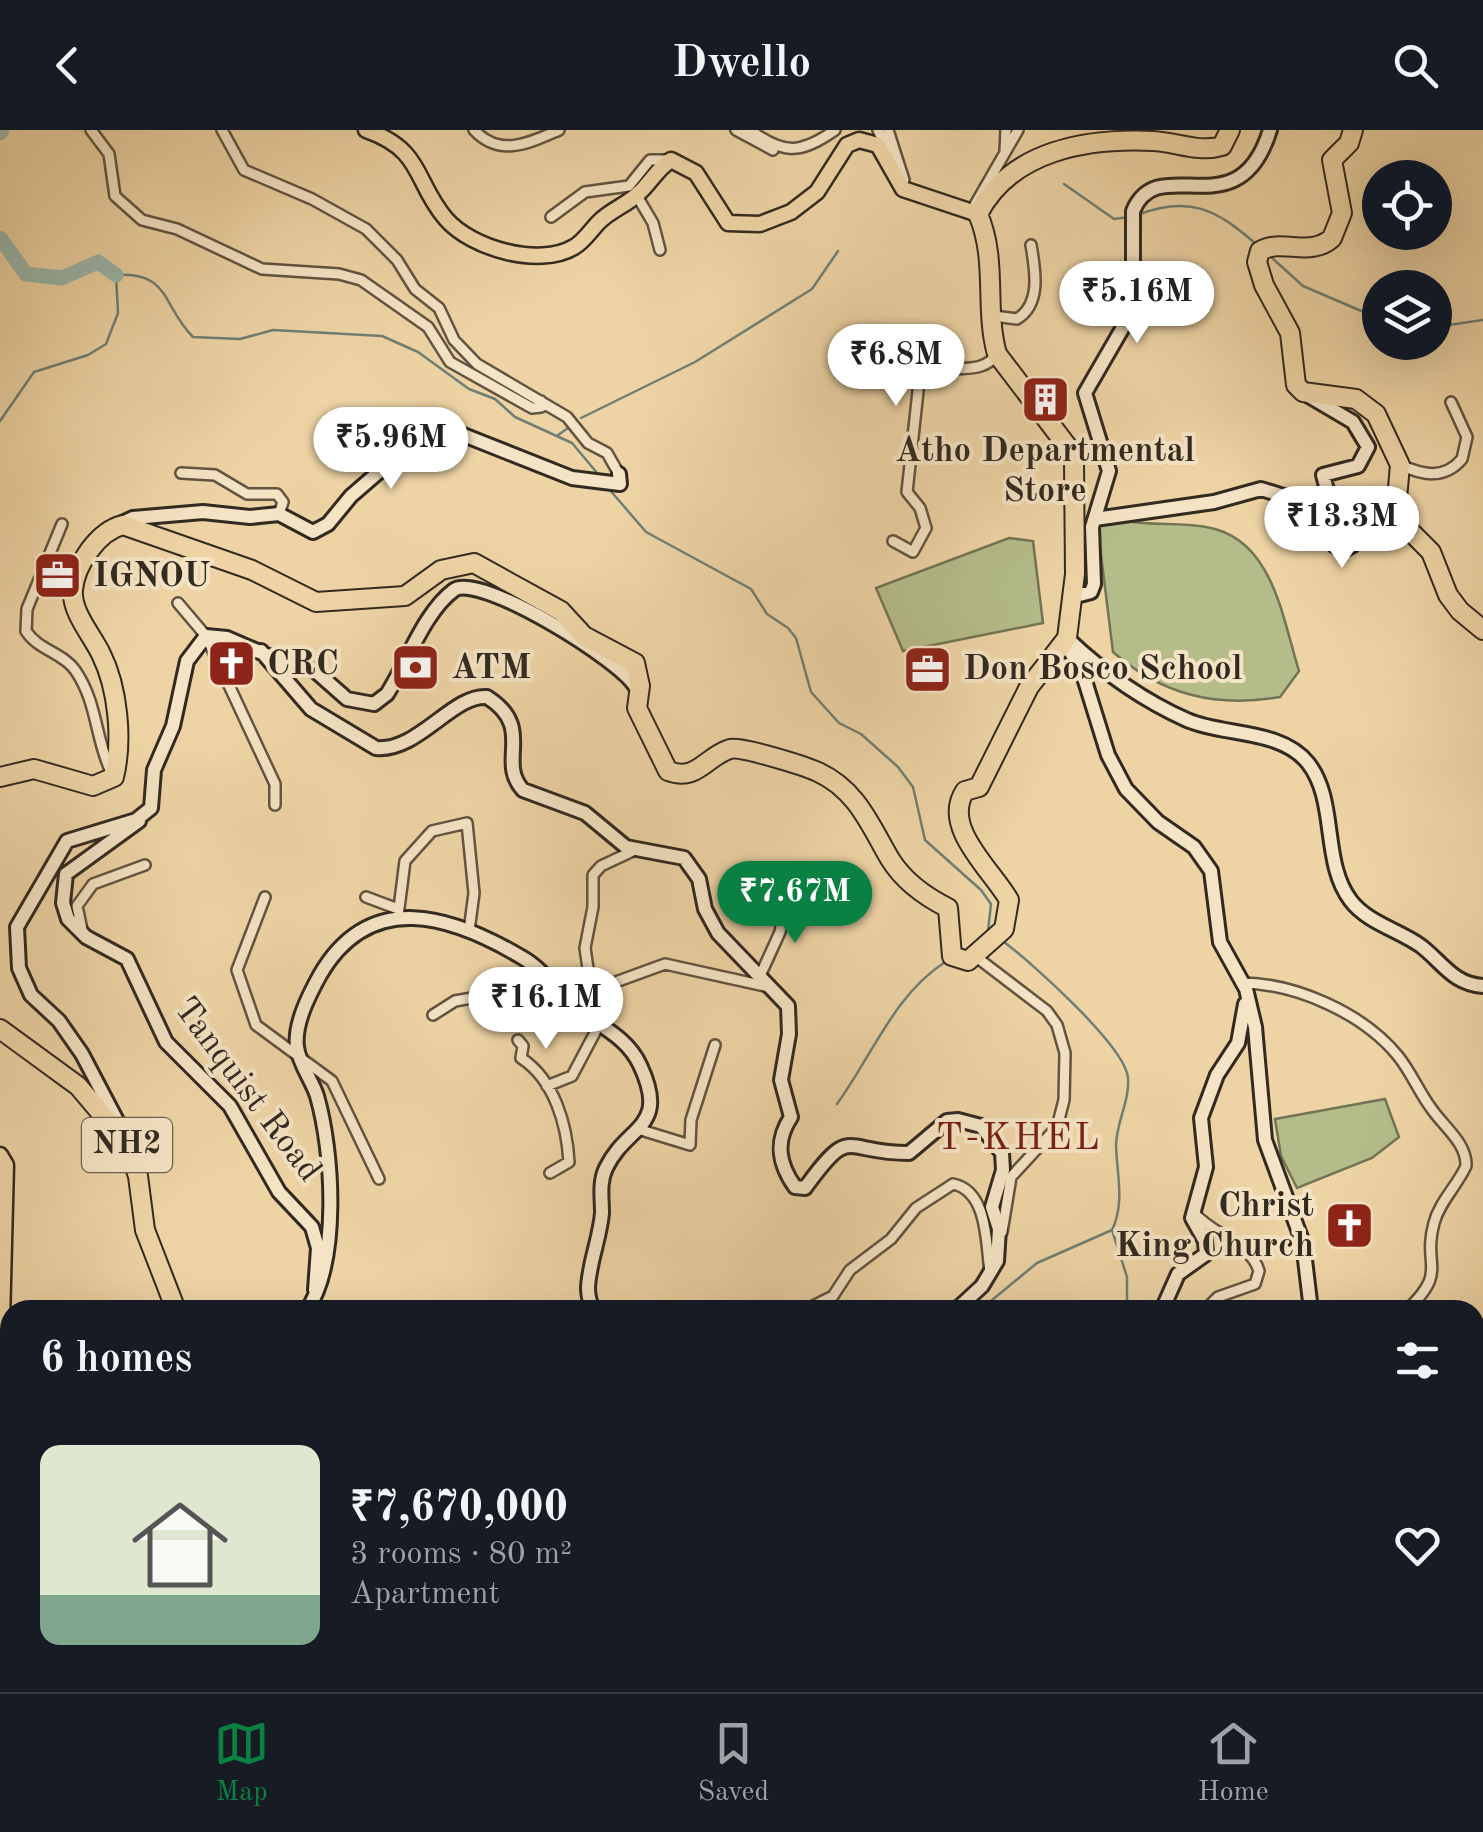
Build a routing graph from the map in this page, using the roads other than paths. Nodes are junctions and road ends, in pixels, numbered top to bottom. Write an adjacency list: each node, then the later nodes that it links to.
1 (91, 130): 30 (street)
2 (222, 130): 30 (street)
3 (366, 130): 20 (main road)
4 (474, 130): 5 (street)
5 (559, 130)
6 (736, 130): 16 (street)
7 (750, 130): 16 (street)
8 (835, 130): 16 (street)
9 (878, 130): 19 (street)
10 (888, 130): 19 (street)
11 (1006, 130): 17 (street)
12 (1018, 130): 17 (street)
13 (1230, 130): 21 (highway)
14 (1270, 130): 36 (street)
15 (1353, 130): 29 (highway)
16 (787, 151)
17 (1004, 158): 21 (street)
18 (672, 160): 19 (main road); 20 (main road); 22 (street)
19 (903, 186): 21 (main road)
20 (637, 196): 24 (street)
21 (974, 213): 25 (highway)
22 (551, 217)
23 (1031, 245): 25 (street)
24 (660, 250)
25 (994, 316): 26 (highway)
26 (997, 354): 28 (street); 40 (highway)
27 (846, 373): 28 (street)
28 (922, 378): 39 (street)
29 (1303, 392): 32 (highway); 36 (street)
30 (541, 401): 34 (street)
31 (1451, 402): 32 (street)
32 (1400, 465): 42 (highway)
33 (181, 473): 35 (street)
34 (620, 474): 35 (street)
35 (279, 514): 38 (street)
36 (1095, 519): 40 (street)
37 (62, 524): 48 (street)
38 (114, 527): 46 (highway); 48 (highway)
39 (893, 541)
40 (1072, 598): 44 (highway)
41 (178, 603): 43 (street)
42 (1483, 630)
43 (206, 636): 45 (street); 49 (street); 50 (street)
44 (1065, 640): 59 (highway); 61 (street); 63 (street)
45 (261, 650): 46 (street); 51 (street)
46 (639, 696): 59 (highway)
47 (0, 777): 48 (highway)
48 (114, 777)
49 (276, 805)
50 (144, 816): 58 (street); 75 (street)
51 (638, 848): 60 (street); 65 (street)
52 (145, 865): 58 (street)
53 (265, 896): 72 (street)
54 (366, 897): 56 (street)
55 (786, 901): 60 (street)
56 (398, 912): 57 (street); 57 (street); 72 (street)
57 (469, 932): 62 (street)
58 (86, 937): 82 (street, Tanquist Road)
59 (976, 956): 80 (street)
60 (760, 976): 64 (street)
61 (1241, 982): 66 (street); 92 (street)
62 (551, 984): 67 (street); 68 (street)
63 (1483, 986)
64 (772, 987): 65 (street); 80 (street)
65 (591, 991): 68 (street)
66 (1246, 998): 79 (street); 91 (street)
67 (433, 1015)
68 (594, 1019): 73 (street); 74 (street)
69 (0, 1029): 75 (highway, NH2)
70 (518, 1040): 73 (street)
71 (715, 1045): 74 (street)
72 (302, 1061): 78 (street); 82 (street)
73 (547, 1086): 77 (street)
74 (641, 1130): 86 (street)
75 (127, 1144): 84 (highway, NH2)
76 (0, 1156): 83 (main road)
77 (550, 1173)
78 (380, 1179)
79 (1192, 1211): 89 (street); 90 (street)
80 (999, 1240): 81 (street)
81 (990, 1275): 87 (street); 88 (street)
82 (315, 1292): 85 (street)
83 (3, 1300)
84 (172, 1300)
85 (311, 1300)
86 (591, 1300)
87 (825, 1300)
88 (966, 1300)
89 (1166, 1300)
90 (1215, 1300)
91 (1310, 1300)
92 (1419, 1300)

